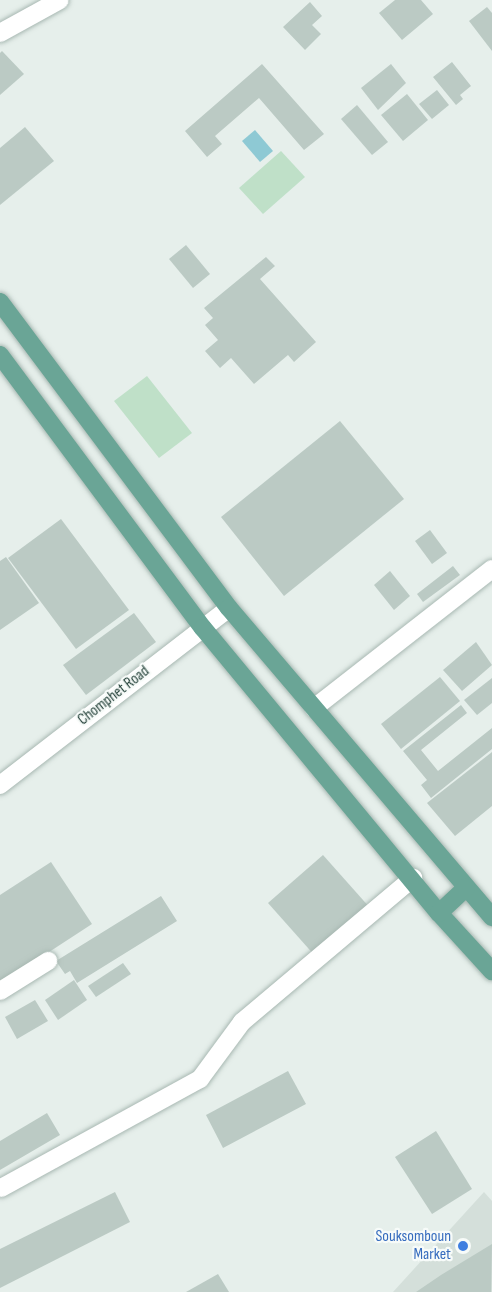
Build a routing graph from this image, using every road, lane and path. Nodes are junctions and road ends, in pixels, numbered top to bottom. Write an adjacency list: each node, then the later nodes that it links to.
1 (60, 0): 2 (street)
2 (0, 33)
3 (0, 302): 6 (main road)
4 (0, 355): 7 (main road)
5 (492, 569): 8 (street)
6 (229, 608): 7 (street, Chomphet Road); 8 (main road)
7 (203, 628): 9 (street, Chomphet Road); 10 (main road)
8 (314, 708): 11 (main road)
9 (0, 784)
10 (413, 878): 12 (main road); 17 (street)
11 (466, 888): 12 (main road); 13 (main road)
12 (439, 913): 15 (main road)
13 (492, 917)
14 (48, 961): 16 (street)
15 (492, 971)
16 (0, 991)
17 (0, 1188)

